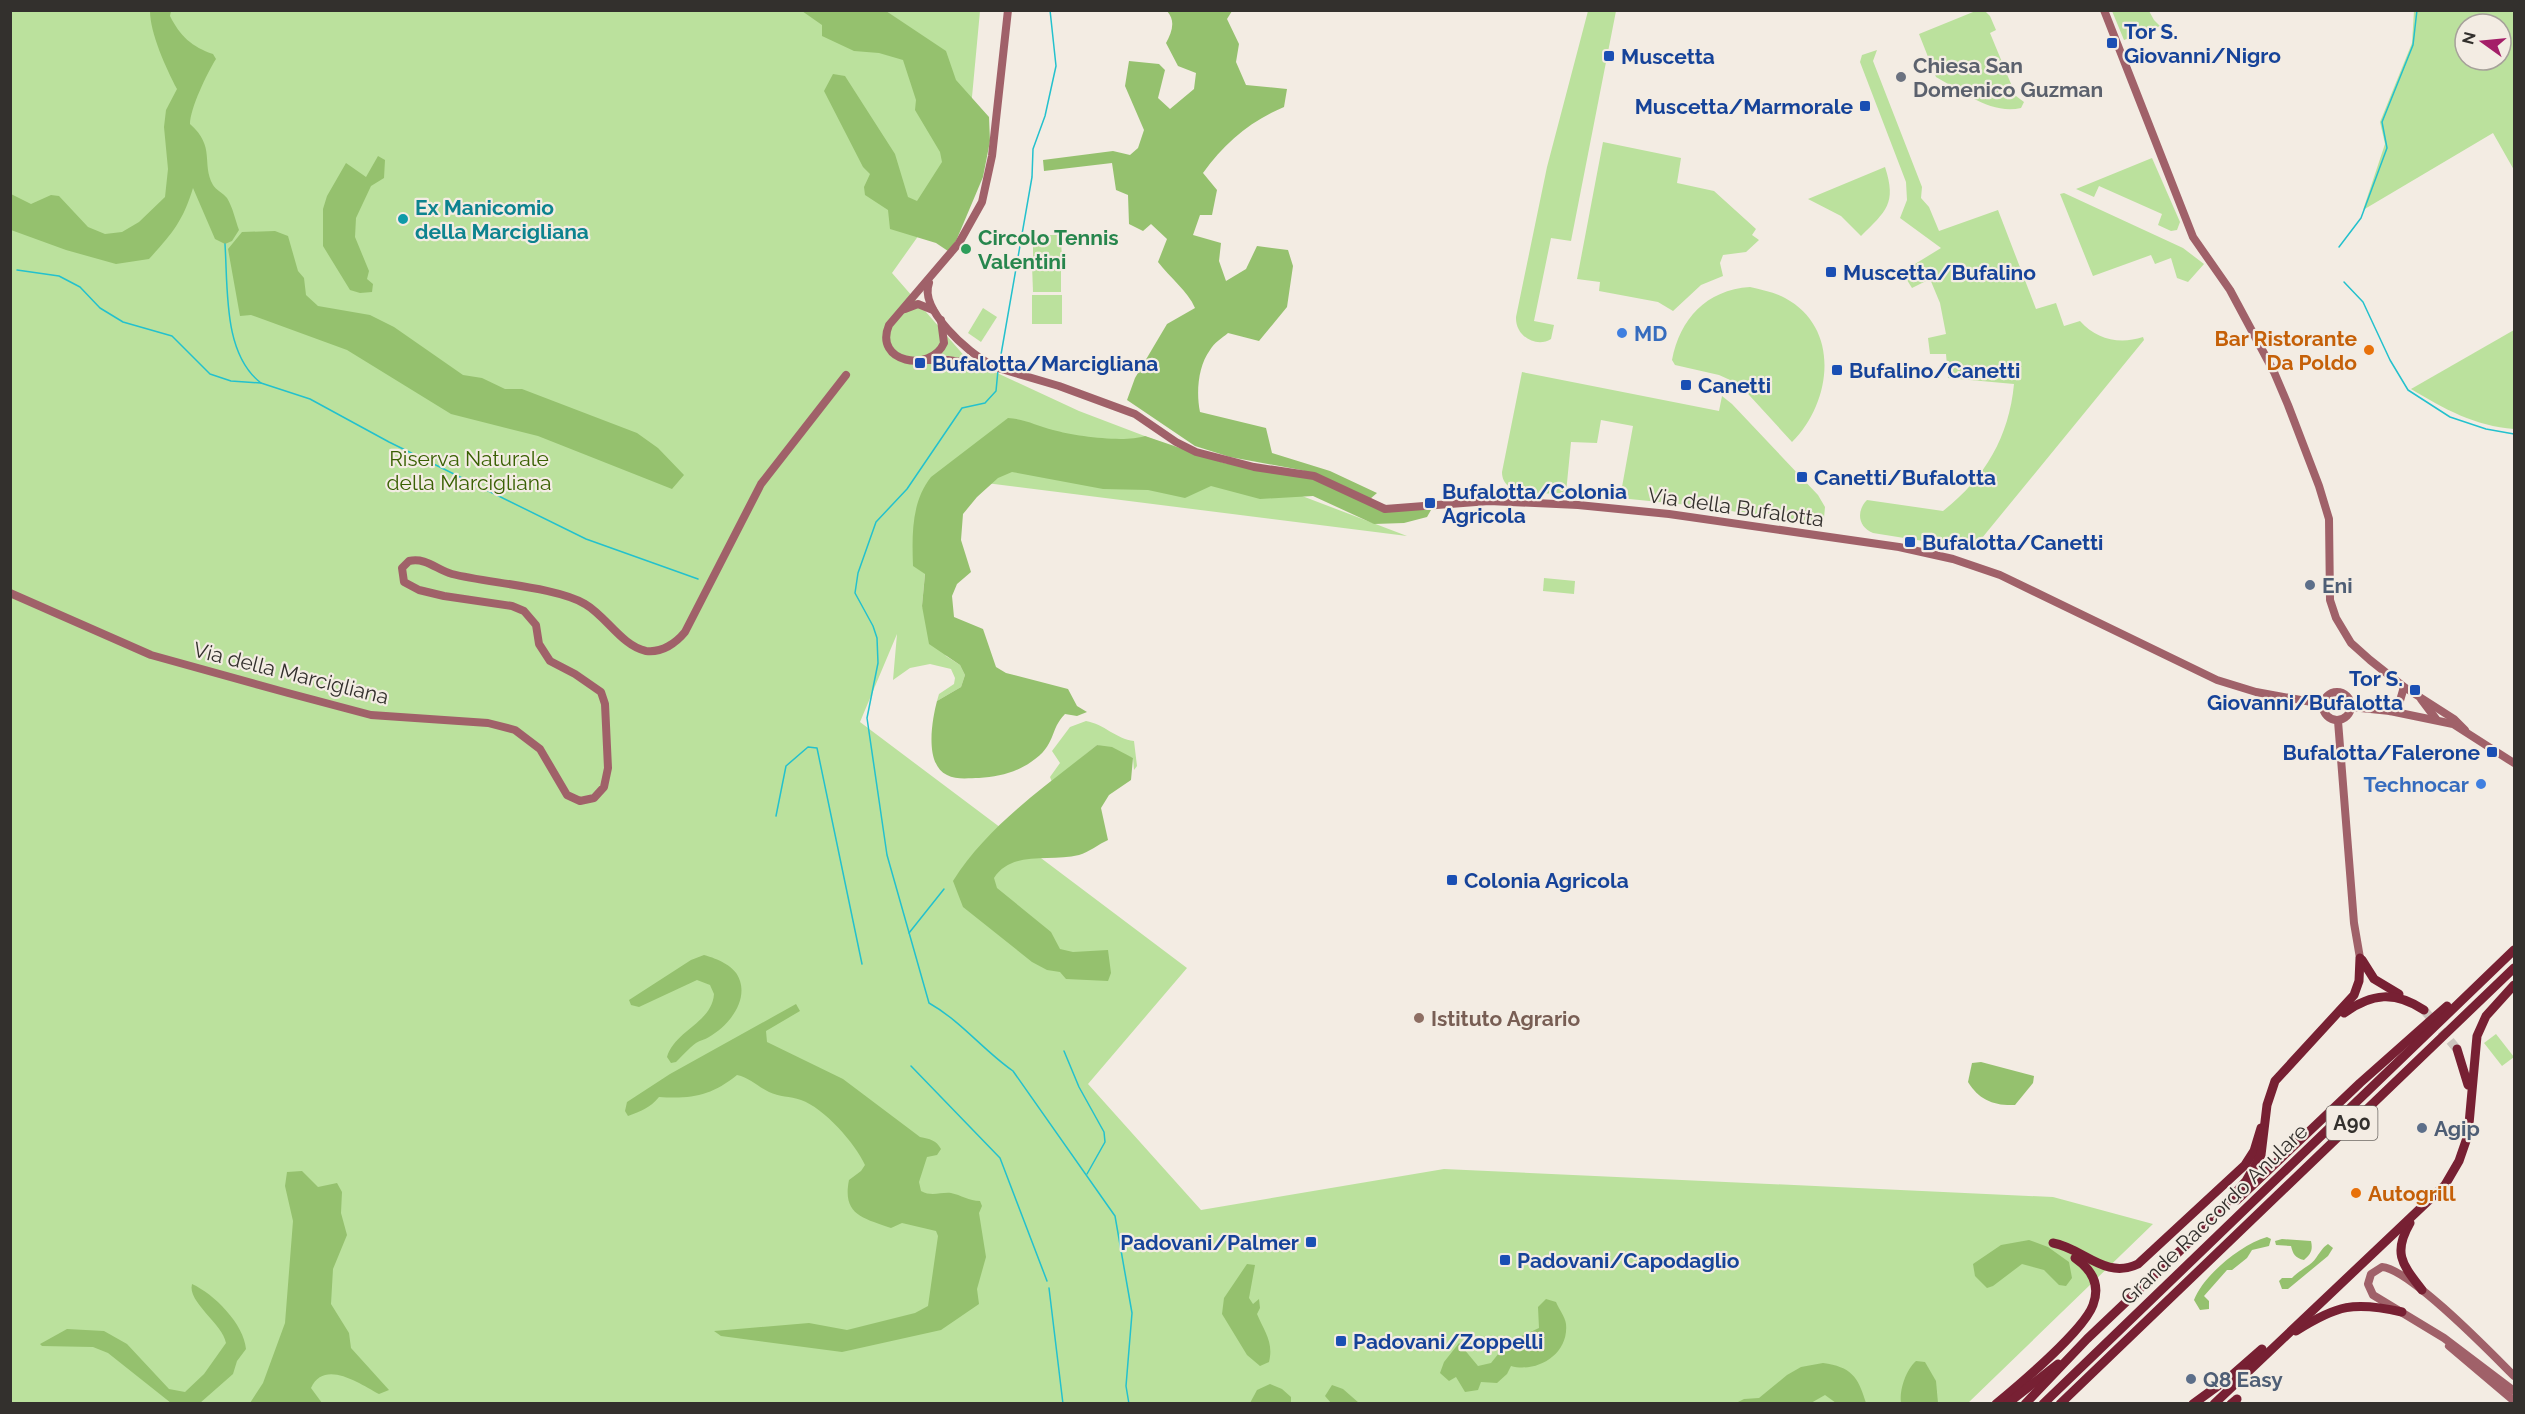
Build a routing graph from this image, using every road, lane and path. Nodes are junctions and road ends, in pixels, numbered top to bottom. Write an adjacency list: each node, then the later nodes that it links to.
1 (1008, 10): 3 (street)
2 (2104, 10): 11 (street)
3 (933, 276): 4 (street); 5 (street, Via della Bufalotta)
4 (902, 311): 5 (street); 7 (street)
5 (936, 312): 6 (street, Via della Bufalotta)
6 (941, 320): 7 (street); 8 (street, Via della Bufalotta)
7 (921, 360): 8 (street, Via della Bufalotta)
8 (998, 368): 13 (street, Via della Bufalotta)
9 (846, 375): 10 (street, Via della Marcigliana)
10 (10, 593)
11 (2404, 687): 12 (street); 15 (street)
12 (2415, 694): 16 (street); 18 (street)
13 (2323, 704): 14 (street, Via della Bufalotta); 17 (street)
14 (2351, 707): 15 (street, Via della Bufalotta); 17 (street)
15 (2390, 711): 16 (street, Via della Bufalotta)
16 (2436, 719): 18 (street, Via della Bufalotta)
17 (2338, 721): 21 (street)
18 (2465, 729): 19 (street, Via della Bufalotta)
19 (2514, 763)
20 (2514, 950): 23 (highway, Grande Raccordo Anulare / A90)
21 (2360, 958): 25 (highway); 27 (highway)
22 (2514, 968): 48 (highway, Grande Raccordo Anulare / A90)
23 (2485, 977): 32 (highway); 47 (highway, Grande Raccordo Anulare / A90)
24 (2514, 985): 30 (highway)
25 (2414, 1004): 26 (highway); 27 (highway)
26 (2424, 1010)
27 (2325, 1028): 29 (highway)
28 (2457, 1049): 30 (highway)
29 (2266, 1114): 32 (highway); 44 (highway)
30 (2471, 1114): 31 (highway)
31 (2413, 1217): 33 (highway); 34 (highway)
32 (2204, 1228): 37 (highway, Grande Raccordo Anulare)
33 (2351, 1273): 38 (highway); 49 (highway)
34 (2422, 1290): 35 (street); 39 (street)
35 (2402, 1312): 36 (street); 38 (highway)
36 (2425, 1326): 42 (street); 43 (street)
37 (2087, 1339): 45 (highway); 46 (highway, Grande Raccordo Anulare)
38 (2276, 1344): 50 (highway)
39 (2494, 1356): 40 (street); 41 (street)
40 (2514, 1370)
41 (2514, 1376)
42 (2514, 1391)
43 (2514, 1401)
44 (1996, 1404)
45 (2007, 1404)
46 (2025, 1404)
47 (2043, 1404)
48 (2060, 1404)
49 (2193, 1404)
50 (2214, 1404)

